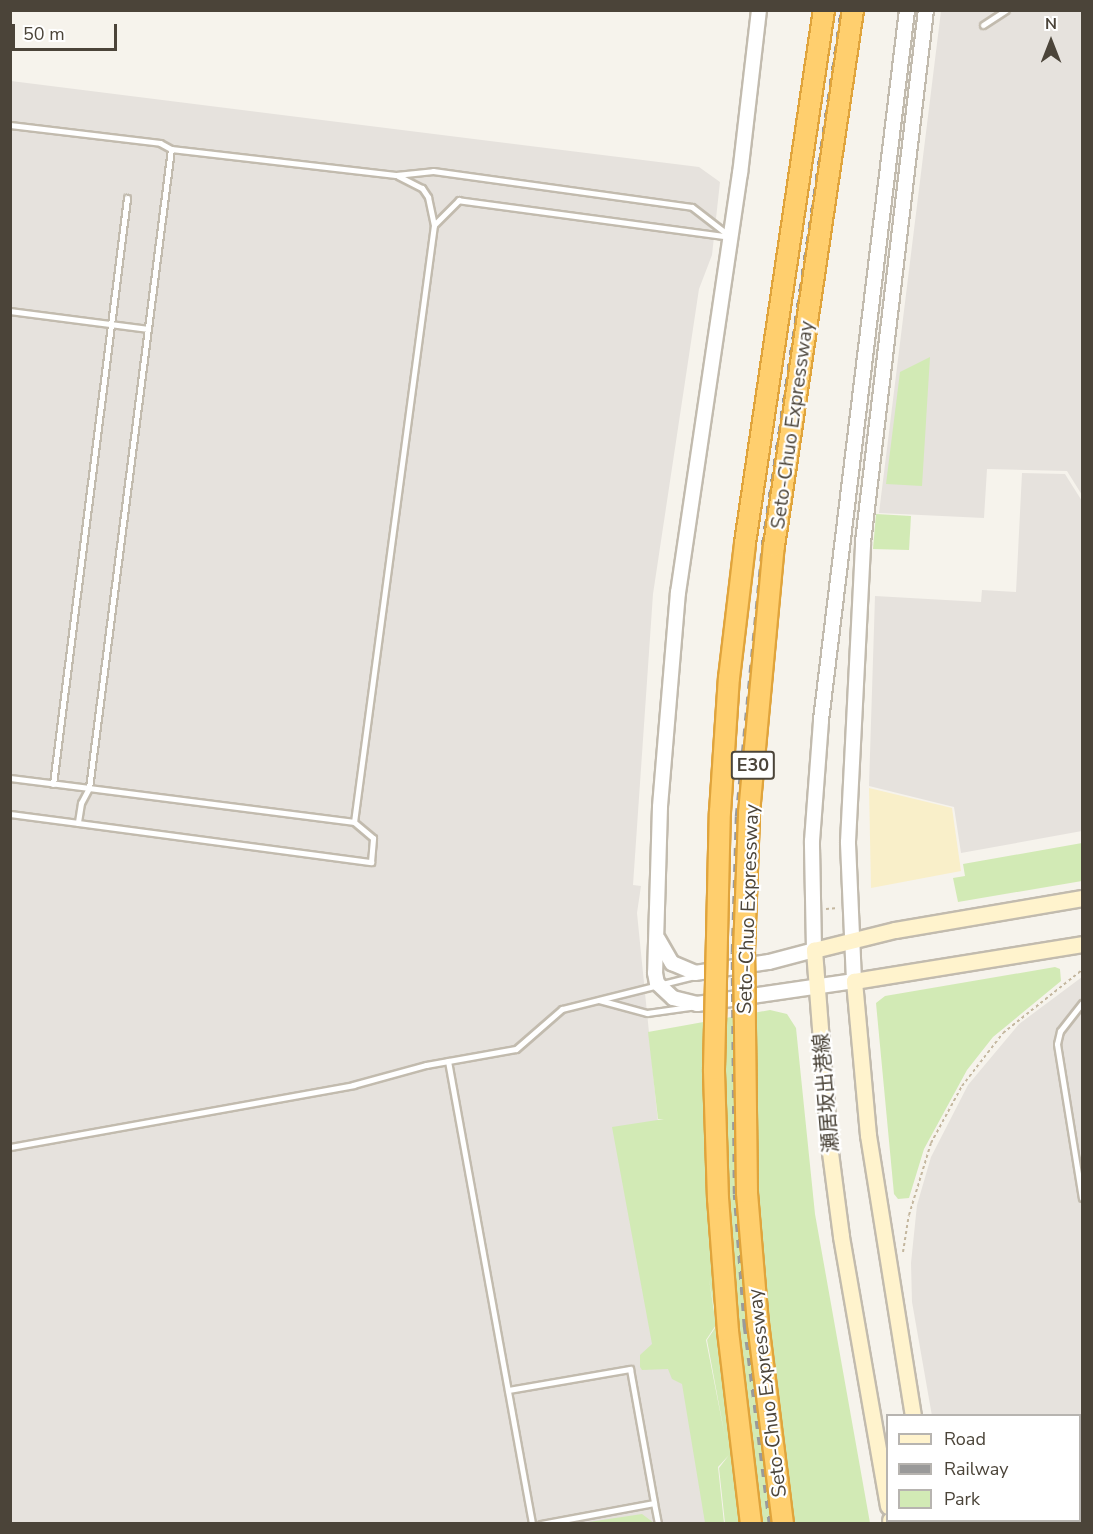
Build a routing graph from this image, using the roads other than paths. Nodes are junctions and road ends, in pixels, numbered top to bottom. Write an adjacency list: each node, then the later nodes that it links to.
1 (759, 10): 13 (street)
2 (824, 10): 45 (highway, Seto-Chuo Expressway / E30, bridge)
3 (853, 10): 46 (highway, Seto-Chuo Expressway / E30, bridge)
4 (907, 10): 27 (street)
5 (926, 10): 25 (street)
6 (1006, 10): 7 (lane)
7 (983, 25)
8 (10, 124): 9 (lane)
9 (171, 149): 10 (lane); 16 (lane)
10 (396, 175): 12 (lane); 13 (lane)
11 (127, 198): 15 (lane)
12 (434, 225): 13 (lane); 21 (lane)
13 (731, 237): 24 (street)
14 (10, 311): 15 (lane)
15 (111, 324): 16 (lane); 18 (lane)
16 (148, 329): 19 (lane)
17 (10, 778): 18 (lane)
18 (53, 784): 19 (lane)
19 (89, 788): 21 (lane); 22 (lane)
20 (10, 814): 22 (lane)
21 (354, 822): 22 (lane)
22 (78, 823)
23 (1083, 898): 25 (main road)
24 (656, 931): 28 (street); 30 (street)
25 (851, 941): 27 (main road); 29 (street)
26 (1083, 944): 29 (main road)
27 (814, 950): 28 (street); 31 (main road, 瀬居坂出港線)
28 (708, 973): 30 (lane)
29 (854, 981): 31 (street); 39 (main road, 瀬居坂出港線)
30 (657, 983): 32 (lane); 33 (street)
31 (816, 987): 33 (street); 40 (main road, 瀬居坂出港線)
32 (598, 1000): 33 (lane); 35 (lane)
33 (721, 1003)
34 (1083, 1003): 37 (lane)
35 (448, 1061): 36 (lane); 38 (lane)
36 (10, 1147)
37 (1083, 1198)
38 (508, 1390): 41 (lane); 42 (lane)
39 (913, 1414)
40 (886, 1495)
41 (654, 1503): 43 (lane); 44 (lane)
42 (532, 1524)
43 (542, 1524)
44 (658, 1524)
45 (751, 1524)
46 (783, 1524)

